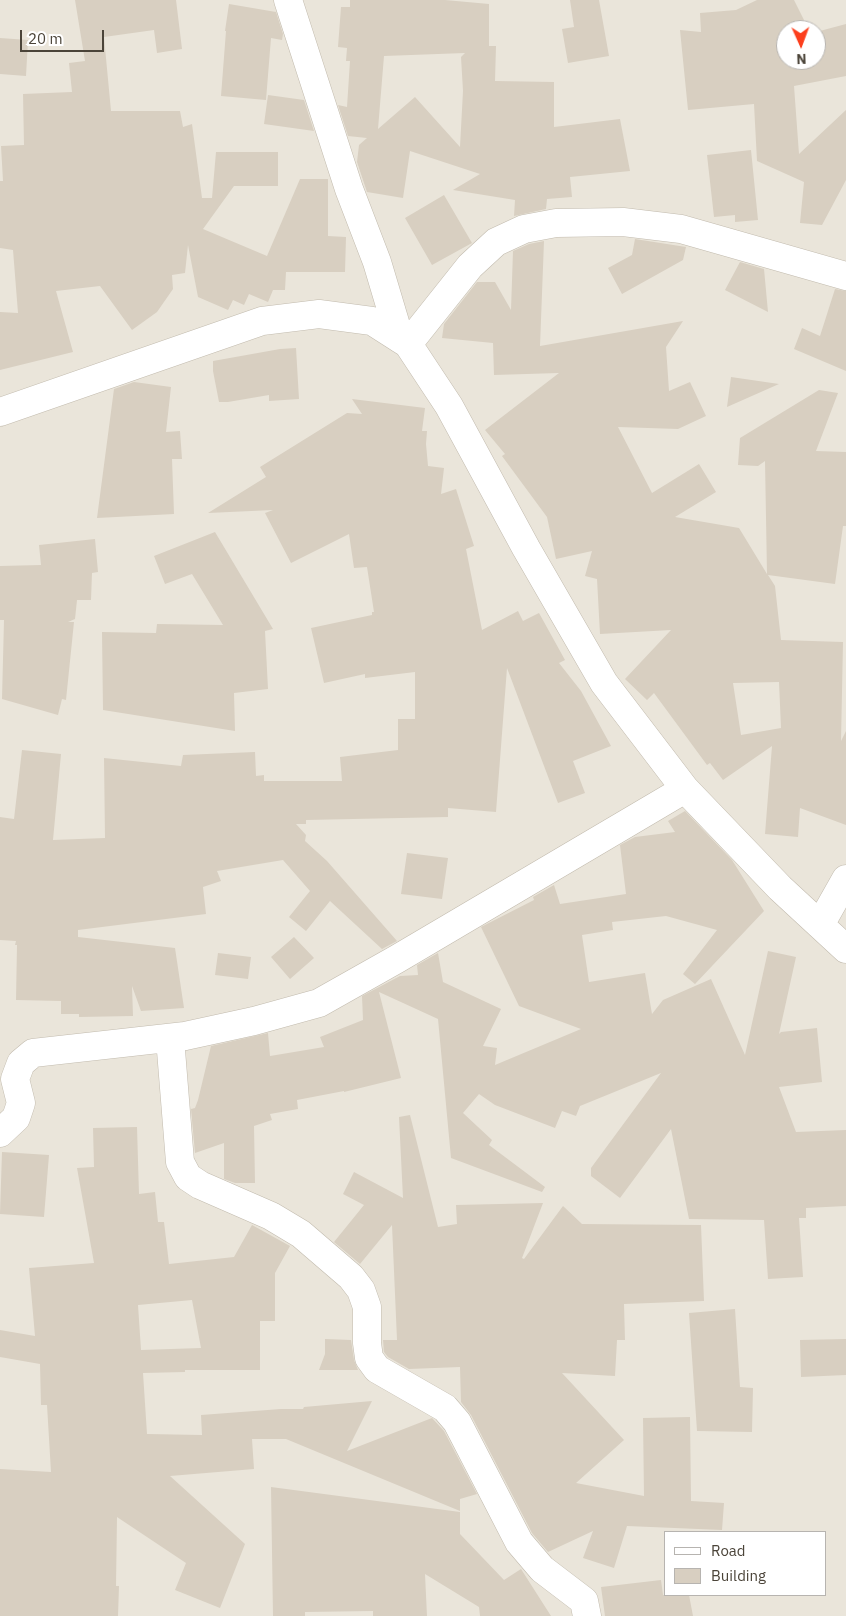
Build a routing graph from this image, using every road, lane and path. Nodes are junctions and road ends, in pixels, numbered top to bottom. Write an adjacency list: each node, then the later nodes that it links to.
1 (288, 0): 3 (street)
2 (846, 276): 3 (street)
3 (404, 342): 4 (street); 5 (street)
4 (0, 412)
5 (685, 789): 7 (street); 9 (street)
6 (846, 879): 7 (street)
7 (820, 925): 8 (street)
8 (846, 949)
9 (170, 1038): 10 (street); 11 (street)
10 (0, 1133)
11 (588, 1616)

